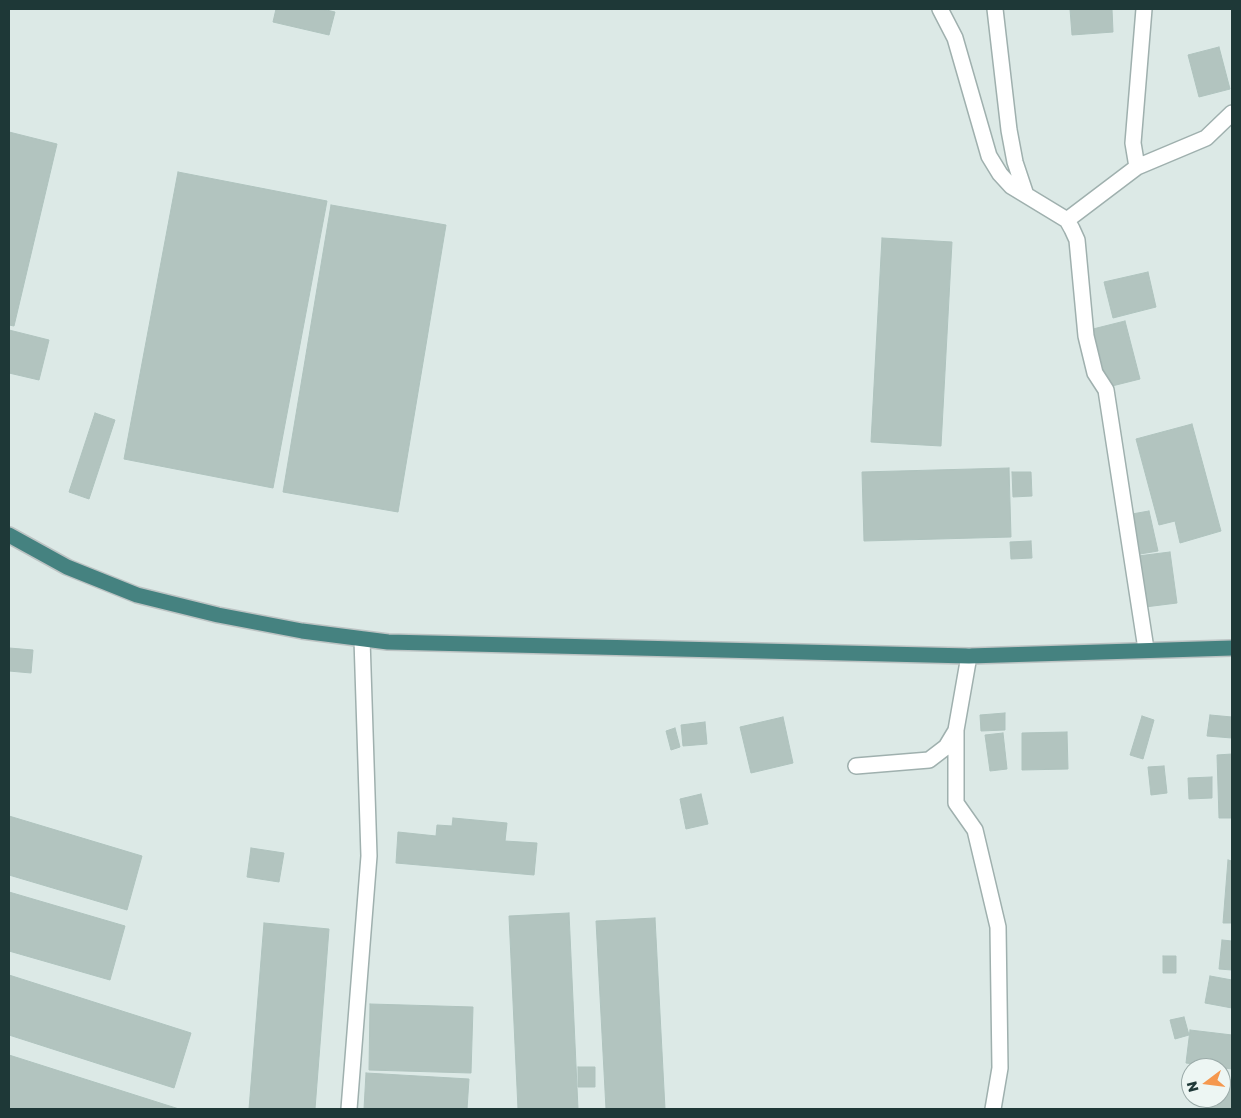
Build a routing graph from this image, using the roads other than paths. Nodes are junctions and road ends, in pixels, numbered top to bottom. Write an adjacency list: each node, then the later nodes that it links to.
1 (940, 9): 6 (street)
2 (995, 9): 6 (street)
3 (1144, 9): 5 (street)
4 (1232, 113): 5 (street)
5 (1137, 167): 7 (street)
6 (1026, 195): 7 (street)
7 (1066, 220): 11 (street)
8 (9, 535): 9 (highway)
9 (362, 639): 12 (highway); 15 (street)
10 (1232, 648): 11 (highway)
11 (1146, 649): 12 (highway)
12 (969, 656): 13 (street)
13 (956, 730): 14 (street); 16 (street)
14 (856, 766)
15 (349, 1109)
16 (993, 1109)

